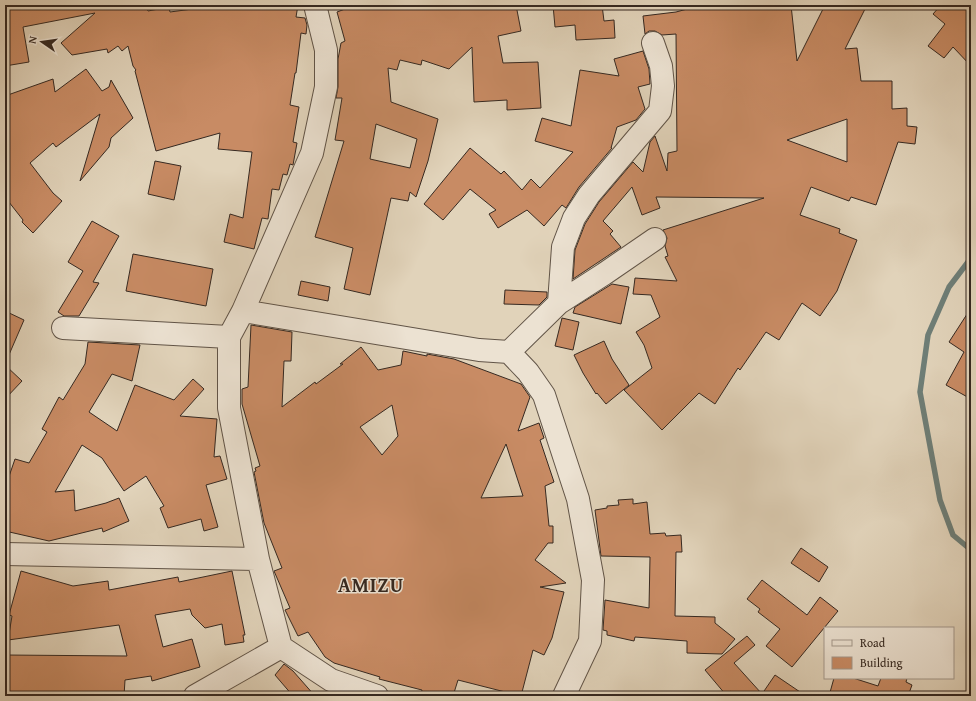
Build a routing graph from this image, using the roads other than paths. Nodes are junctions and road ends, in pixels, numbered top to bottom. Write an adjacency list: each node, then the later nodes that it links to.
1 (315, 5): 5 (street)
2 (653, 43): 4 (street)
3 (655, 239): 4 (street)
4 (559, 303): 8 (street)
5 (243, 312): 7 (street); 8 (street)
6 (63, 328): 7 (street)
7 (229, 337): 10 (street)
8 (509, 352): 14 (street)
9 (5, 554): 10 (street)
10 (258, 560): 11 (street)
11 (281, 647): 12 (street); 13 (street)
12 (195, 696)
13 (377, 696)
14 (564, 696)

